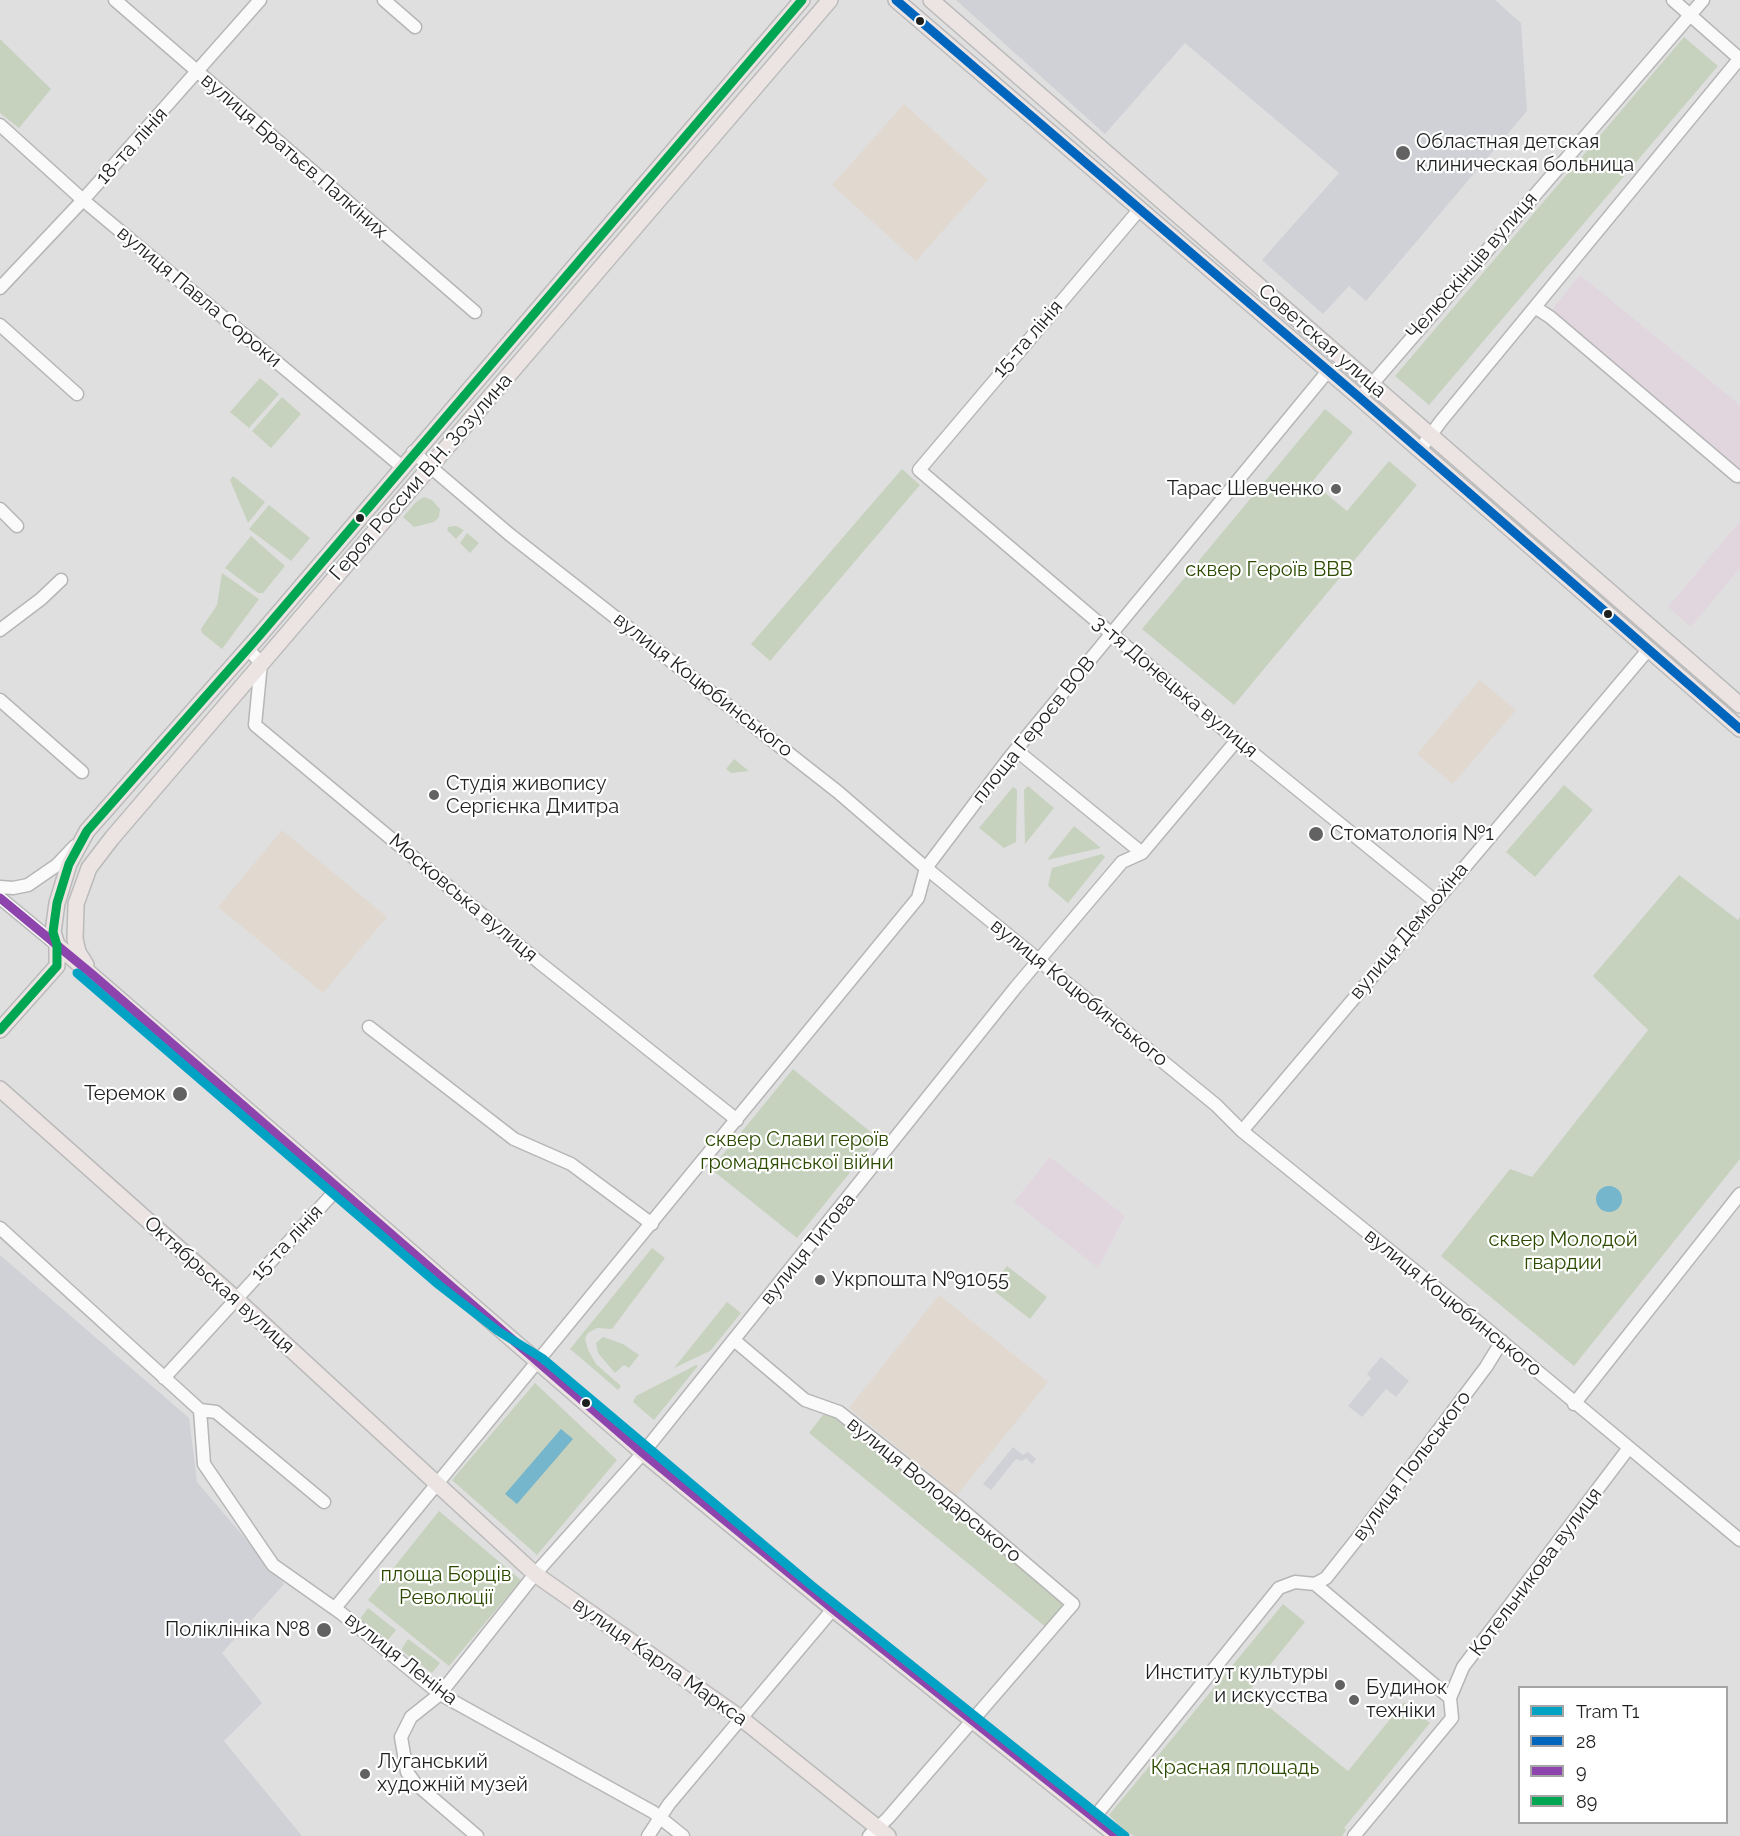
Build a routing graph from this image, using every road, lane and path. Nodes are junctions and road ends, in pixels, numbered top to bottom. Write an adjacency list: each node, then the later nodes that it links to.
1 (115, 0): 13 (street, вулиця Братьєв Палкіних)
2 (260, 0): 13 (street, 18-та лінія)
3 (384, 0): 11 (street)
4 (802, 0): 27 (main road, Героя России В.Н. Зозулина)
5 (830, 0): 29 (main road, Героя России В.Н. Зозулина)
6 (896, 0): 16 (main road)
7 (931, 0): 22 (main road, Советская улица)
8 (1673, 0): 10 (street)
9 (1703, 0): 10 (street, Челюскінців вулиця)
10 (1690, 15): 12 (street); 22 (street, Челюскінців вулиця)
11 (415, 27)
12 (1740, 59): 18 (street)
13 (197, 72): 15 (street, 18-та лінія); 19 (street, вулиця Братьєв Палкіних)
14 (0, 125): 15 (street, вулиця Павла Сороки)
15 (83, 200): 17 (street, 18-та лінія); 28 (street, вулиця Павла Сороки)
16 (1139, 210): 21 (main road); 30 (street, 15-та лінія)
17 (0, 288)
18 (1536, 308): 25 (street); 31 (street)
19 (475, 312)
20 (0, 325): 23 (street)
21 (1328, 371): 24 (main road); 36 (street, площа Героєв ВОВ)
22 (1370, 384): 24 (street, Челюскінців вулиця); 25 (main road, Советская улица)
23 (77, 394)
24 (1360, 398): 26 (main road)
25 (1430, 435): 26 (street); 41 (main road, Советская улица)
26 (1419, 451): 38 (main road)
27 (413, 452): 28 (main road, Героя России В.Н. Зозулина); 29 (street, вулиця Коцюбинського)
28 (401, 466): 37 (main road, Героя России В.Н. Зозулина)
29 (430, 467): 39 (main road, Героя России В.Н. Зозулина); 48 (street, вулиця Коцюбинського)
30 (919, 470): 36 (street, 3-тя Донецька вулиця)
31 (1737, 476)
32 (0, 509): 33 (street)
33 (17, 526)
34 (61, 580): 35 (street)
35 (0, 630)
36 (1111, 634): 43 (street, 3-тя Донецька вулиця); 44 (street, площа Героєв ВОВ)
37 (247, 648): 39 (street); 46 (main road, Героя России В.Н. Зозулина)
38 (1648, 650): 42 (main road); 51 (street, вулиця Демьохіна)
39 (261, 663): 54 (main road, Героя России В.Н. Зозулина); 58 (street, Московська вулиця)
40 (0, 700): 45 (street)
41 (1740, 705)
42 (1740, 729)
43 (1237, 740): 47 (street); 51 (street, 3-тя Донецька вулиця)
44 (1016, 750): 47 (street); 48 (street, площа Героєв ВОВ)
45 (82, 772)
46 (87, 831): 49 (street); 52 (main road, Героя России В.Н. Зозулина)
47 (1142, 853): 53 (street)
48 (926, 868): 53 (street, вулиця Коцюбинського); 58 (street)
49 (0, 887)
50 (0, 898): 52 (street)
51 (1435, 901): 59 (street, вулиця Демьохіна)
52 (57, 945): 54 (main road); 56 (main road, Героя России В.Н. Зозулина)
53 (1039, 961): 59 (street, вулиця Коцюбинського); 65 (street, вулиця Титова)
54 (93, 975): 60 (main road)
55 (369, 1027): 62 (street)
56 (0, 1030)
57 (0, 1089): 64 (main road, Октябрьская вулиця)
58 (737, 1120): 62 (street)
59 (1242, 1131): 66 (street, вулиця Коцюбинського)
60 (338, 1188): 64 (street, 15-та лінія); 67 (main road)
61 (1740, 1194): 69 (street)
62 (652, 1224): 67 (street)
63 (0, 1228): 68 (street)
64 (235, 1298): 68 (street, 15-та лінія); 73 (main road, Октябрьская вулиця)
65 (734, 1340): 72 (street, вулиця Титова); 83 (street, вулиця Володарського)
66 (1502, 1341): 69 (street, вулиця Коцюбинського); 77 (street, вулиця Польського)
67 (539, 1361): 72 (main road); 73 (street)
68 (164, 1378): 70 (street)
69 (1574, 1404): 71 (street, вулиця Коцюбинського)
70 (200, 1410): 74 (street); 78 (street, вулиця Леніна)
71 (1628, 1449): 75 (street, вулиця Коцюбинського); 81 (street, Котельникова вулиця)
72 (643, 1453): 76 (street, вулиця Титова); 79 (main road)
73 (438, 1482): 76 (main road, вулиця Карла Маркса); 78 (street)
74 (324, 1502)
75 (1740, 1540)
76 (535, 1574): 80 (street, вулиця Титова); 82 (main road, вулиця Карла Маркса)
77 (1315, 1584): 81 (street); 84 (street)
78 (335, 1608): 80 (street, вулиця Леніна)
79 (833, 1609): 82 (street); 83 (main road)
80 (440, 1694): 85 (street, вулиця Леніна); 87 (street, вулиця Титова)
81 (1450, 1698): 91 (street, Котельникова вулиця)
82 (742, 1719): 85 (street); 86 (main road, вулиця Карла Маркса)
83 (973, 1719): 84 (main road); 86 (street)
84 (1091, 1816): 90 (main road)
85 (661, 1817): 88 (street); 89 (street, вулиця Леніна)
86 (878, 1833)
87 (477, 1836)
88 (648, 1836)
89 (683, 1836)
90 (1117, 1836)
91 (1354, 1836)

